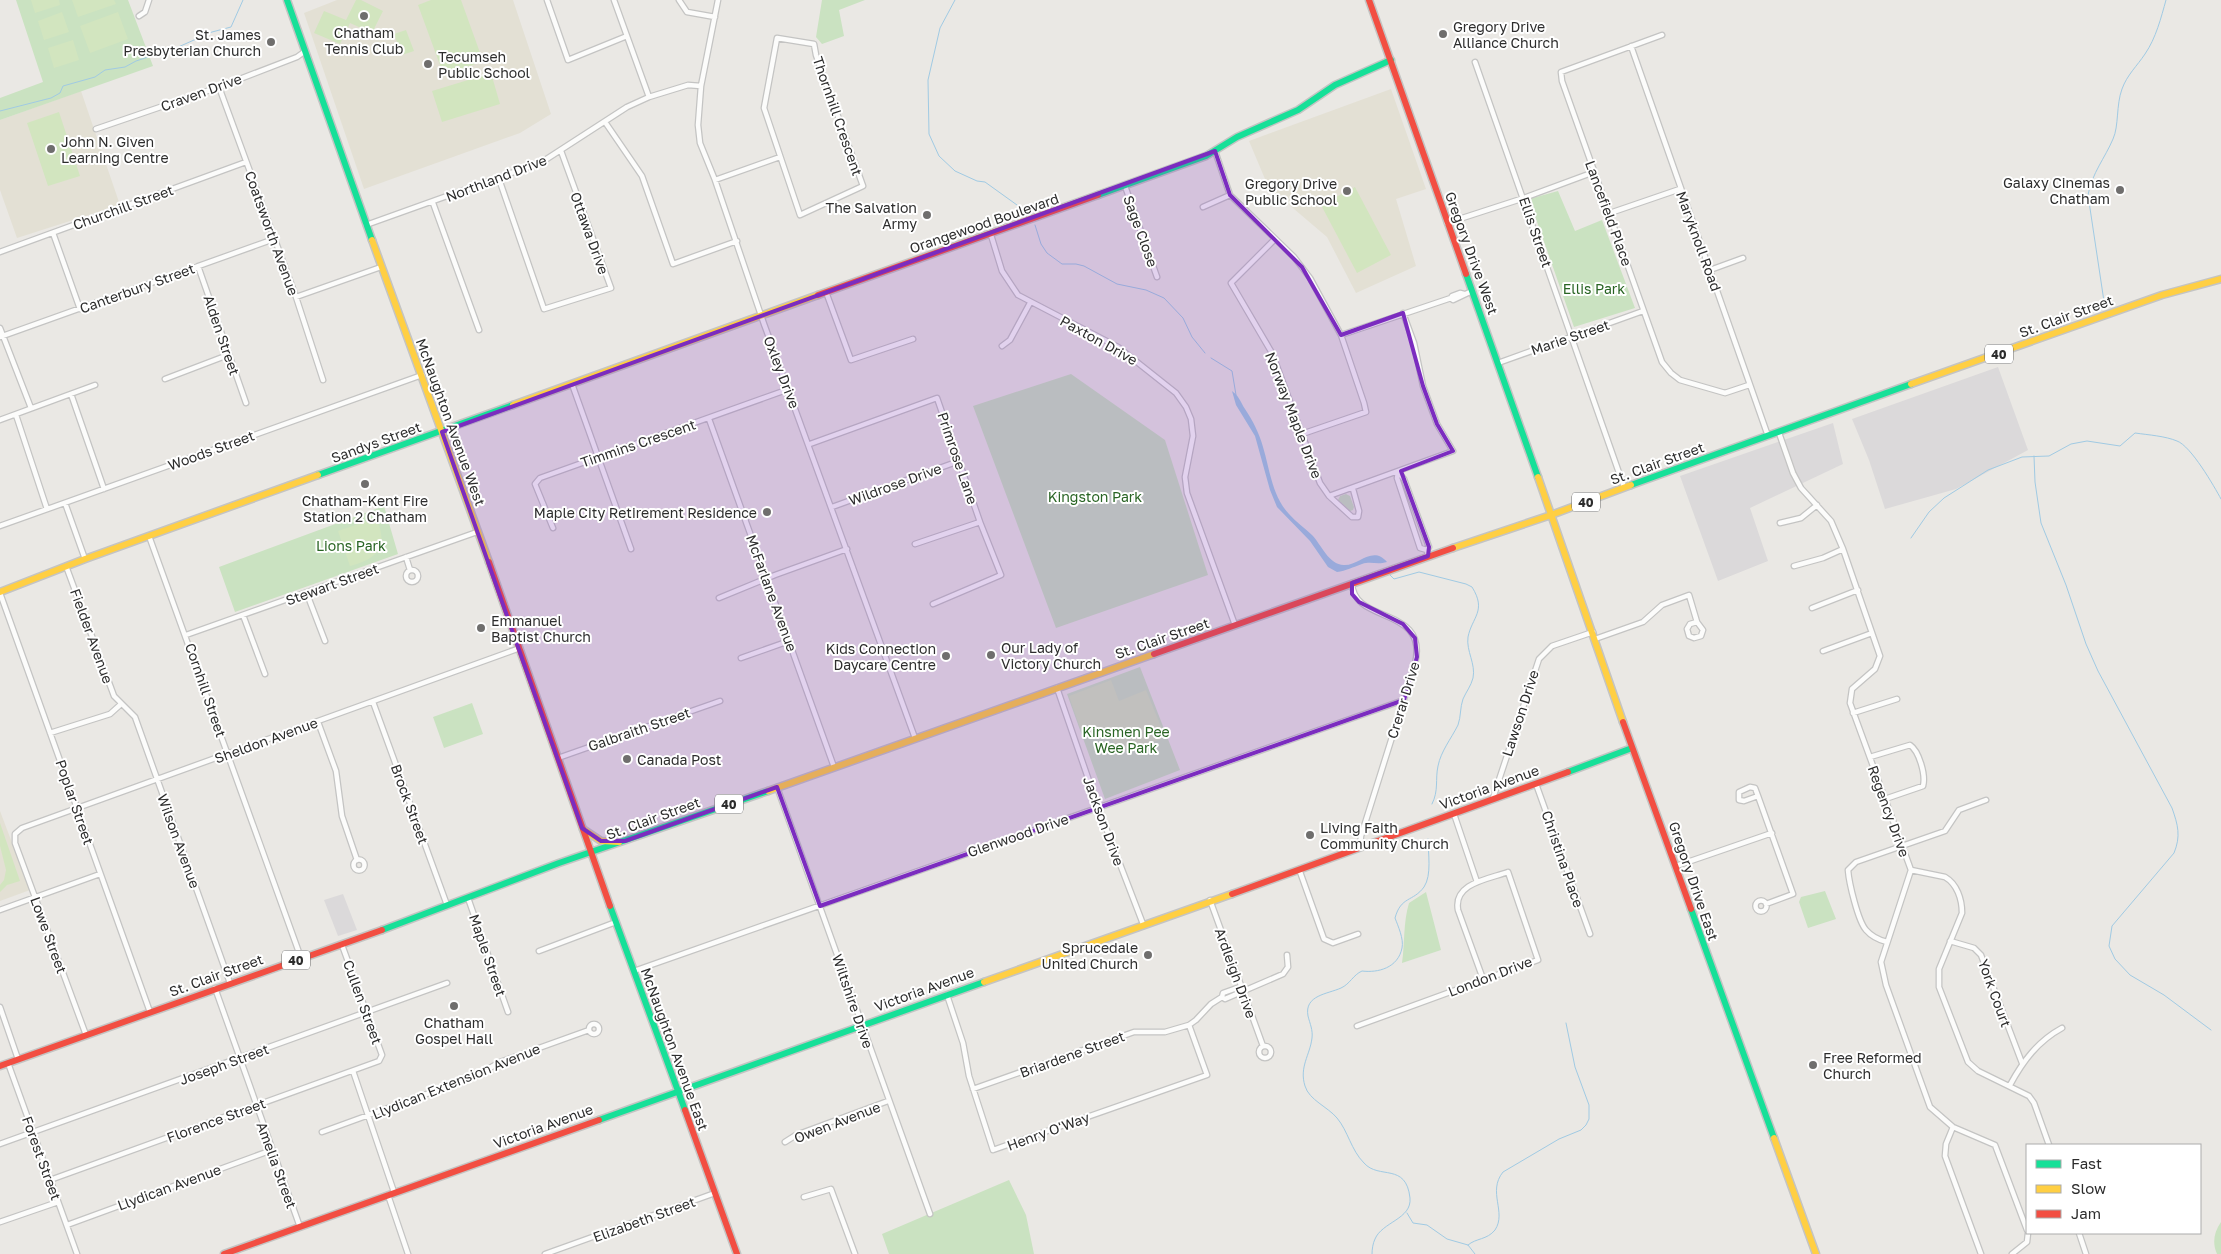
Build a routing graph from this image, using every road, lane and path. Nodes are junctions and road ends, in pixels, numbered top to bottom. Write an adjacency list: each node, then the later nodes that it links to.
1 (149, 0): 8 (street)
2 (287, 0): 13 (street, McNaughton Avenue West)
3 (547, 0): 11 (street)
4 (614, 0): 11 (street)
5 (679, 0): 9 (street)
6 (718, 0): 9 (street, Oxley Drive)
7 (1369, 0): 14 (street, Gregory Drive West)
8 (139, 16)
9 (715, 17): 16 (street, Oxley Drive)
10 (1662, 35): 12 (street)
11 (627, 36): 18 (street)
12 (1631, 46): 25 (street, Lancefield Place); 29 (street, Maryknoll Road)
13 (304, 52): 17 (street, Craven Drive); 36 (street, McNaughton Avenue West)
14 (1390, 60): 22 (street, Orangewood Boulevard); 35 (street, Gregory Drive West)
15 (1475, 62): 31 (street, Ellis Street)
16 (701, 86): 18 (street, Northland Drive); 27 (street, Oxley Drive)
17 (218, 87): 20 (street, Craven Drive); 24 (street, Coatsworth Avenue)
18 (649, 97): 19 (street, Northland Drive)
19 (605, 122): 21 (street, Northland Drive); 41 (street)
20 (96, 129)
21 (560, 152): 26 (street, Northland Drive); 26 (street, Ottawa Drive)
22 (1214, 152): 28 (street, Orangewood Boulevard); 30 (street)
23 (780, 157): 23 (street, Thornhill Crescent); 27 (street)
24 (246, 162): 37 (street, Churchill Street); 39 (street, Coatsworth Avenue)
25 (1594, 172): 31 (street); 34 (street, Lancefield Place)
26 (499, 179): 32 (street, Northland Drive)
27 (715, 180): 41 (street, Oxley Drive)
28 (1125, 186): 38 (street, Orangewood Boulevard); 47 (street, Sage Close)
29 (1680, 189): 34 (street); 46 (street, Maryknoll Road)
30 (1230, 195): 33 (street); 40 (street)
31 (1524, 198): 35 (street); 61 (street, Ellis Street)
32 (432, 203): 36 (street, Northland Drive); 58 (street)
33 (1203, 207)
34 (1610, 213): 54 (street, Lancefield Place)
35 (1447, 223): 49 (street, Gregory Drive West)
36 (366, 225): 45 (street, McNaughton Avenue West)
37 (53, 233): 42 (street, Churchill Street); 53 (street)
38 (991, 235): 50 (street, Orangewood Boulevard); 52 (street, Paxton Drive)
39 (274, 239): 44 (street, Canterbury Street); 51 (street, Coatsworth Avenue)
40 (1274, 240): 59 (street); 81 (street, Norway Maple Drive)
41 (737, 241): 56 (street, Oxley Drive)
42 (0, 252)
43 (1743, 258): 46 (street)
44 (198, 266): 53 (street, Canterbury Street); 64 (street, Alden Street)
45 (381, 267): 51 (street); 66 (street, McNaughton Avenue West)
46 (1710, 270): 71 (street, Maryknoll Road)
47 (1157, 277)
48 (2221, 278): 80 (street, St. Clair Street / 40)
49 (1472, 291): 55 (street); 65 (street, Gregory Drive West)
50 (826, 292): 56 (street, Orangewood Boulevard); 62 (street)
51 (296, 297): 68 (street, Coatsworth Avenue)
52 (1030, 303): 63 (street); 122 (street, Paxton Drive)
53 (80, 309): 60 (street, Canterbury Street)
54 (1643, 312): 61 (street, Marie Street); 71 (street, Lancefield Place)
55 (1403, 313): 59 (street); 86 (street)
56 (761, 316): 69 (street, Sandys Street); 72 (street, Oxley Drive)
57 (0, 328): 60 (street)
58 (479, 330)
59 (1341, 335): 81 (street)
60 (2, 337): 75 (street)
61 (1572, 337): 65 (street, Marie Street); 87 (street, Ellis Street)
62 (914, 339)
63 (1002, 346)
64 (228, 355): 67 (street); 74 (street, Alden Street)
65 (1498, 363): 95 (street, Gregory Drive West)
66 (422, 375): 79 (street, McNaughton Avenue West); 88 (street, Woods Street)
67 (166, 379)
68 (323, 380)
69 (572, 384): 79 (street, Sandys Street); 84 (street)
70 (95, 385): 73 (street)
71 (1749, 385): 82 (street, Maryknoll Road)
72 (789, 389): 77 (street, Timmins Crescent); 83 (street, Oxley Drive)
73 (71, 394): 75 (street); 88 (street)
74 (246, 403)
75 (31, 408): 76 (street)
76 (16, 415): 78 (street); 94 (street)
77 (709, 418): 84 (street, Timmins Crescent); 112 (street, McFarlane Avenue)
78 (0, 420)
79 (442, 432): 100 (street, McNaughton Avenue West); 101 (street, Sandys Street)
80 (1779, 433): 82 (street, St. Clair Street / 40); 92 (street, Regency Drive)
81 (1302, 434): 90 (street, Norway Maple Drive)
82 (1768, 436): 87 (street, St. Clair Street / 40)
83 (810, 444): 85 (street, Primrose Lane); 93 (street, Oxley Drive)
84 (598, 457): 99 (street, Timmins Crescent); 103 (street)
85 (959, 462): 93 (street, Wildrose Drive); 96 (street, Primrose Lane)
86 (1398, 472): 89 (street); 106 (street); 106 (street)
87 (1624, 487): 95 (street, St. Clair Street / 40)
88 (104, 489): 91 (street, Woods Street)
89 (1353, 489): 90 (street); 90 (street, Norway Maple Drive)
90 (1329, 496)
91 (65, 503): 94 (street, Woods Street); 108 (street)
92 (1817, 505): 97 (street); 105 (street, Regency Drive)
93 (832, 507): 104 (street, Oxley Drive)
94 (47, 509): 98 (street, Woods Street)
95 (1551, 515): 106 (street, St. Clair Street / 40); 125 (street, Gregory Drive East)
96 (980, 522): 102 (street); 118 (street, Primrose Lane)
97 (1780, 523)
98 (0, 526)
99 (552, 528)
100 (477, 532): 107 (street, Stewart Street); 128 (street, McNaughton Avenue West)
101 (149, 536): 108 (street, Sandys Street); 124 (street, Cornhill Street)
102 (915, 544)
103 (631, 549)
104 (847, 549): 112 (street); 141 (street, Oxley Drive)
105 (1844, 549): 110 (street); 114 (street, Regency Drive)
106 (1427, 553): 113 (street, St. Clair Street / 40)
107 (406, 557): 111 (street); 116 (street, Stewart Street)
108 (85, 559): 109 (street, Sandys Street)
109 (66, 566): 115 (street, Sandys Street); 137 (street, Fielder Avenue)
110 (1794, 566)
111 (410, 570)
112 (767, 578): 117 (street); 127 (street, McFarlane Avenue)
113 (1352, 583): 122 (street, St. Clair Street / 40); 134 (street, Crerar Drive)
114 (1858, 590): 119 (street); 123 (street, Regency Drive)
115 (0, 592): 140 (street, Poplar Street)
116 (307, 594): 120 (street, Stewart Street); 126 (street)
117 (719, 598)
118 (933, 604)
119 (1812, 608)
120 (243, 615): 124 (street, Stewart Street); 131 (street)
121 (1697, 622): 125 (street, Lawson Drive)
122 (1234, 625): 132 (street, St. Clair Street / 40)
123 (1872, 633): 129 (street); 138 (street, Regency Drive)
124 (186, 635): 143 (street, Cornhill Street)
125 (1594, 635): 142 (street, Gregory Drive East); 151 (street, Lawson Drive)
126 (324, 641)
127 (789, 641): 130 (street); 146 (street, McFarlane Avenue)
128 (520, 648): 136 (street, Sheldon Avenue); 145 (street, McNaughton Avenue West)
129 (1823, 651)
130 (741, 658)
131 (264, 674)
132 (1057, 688): 141 (street, St. Clair Street / 40); 154 (street, Jackson Drive)
133 (1897, 699): 138 (street)
134 (1404, 700): 154 (street, Glenwood Drive); 162 (street, Crerar Drive)
135 (720, 701): 145 (street, Galbraith Street)
136 (373, 702): 139 (street, Sheldon Avenue); 174 (street, Brock Street)
137 (120, 705): 140 (street); 147 (street, Wilson Avenue)
138 (1853, 713): 144 (street, Regency Drive)
139 (318, 722): 143 (street, Sheldon Avenue); 164 (street)
140 (50, 733): 155 (street, Poplar Street)
141 (915, 738): 146 (street, St. Clair Street / 40)
142 (1632, 748): 148 (street, Victoria Avenue); 165 (street, Gregory Drive East)
143 (228, 754): 147 (street, Sheldon Avenue); 186 (street, Cornhill Street)
144 (1870, 757): 152 (street, Regency Drive); 152 (street)
145 (558, 758): 157 (street, McNaughton Avenue West)
146 (834, 767): 149 (street, St. Clair Street / 40)
147 (157, 780): 155 (street, Sheldon Avenue); 189 (street, Wilson Avenue)
148 (1536, 784): 151 (street, Victoria Avenue); 180 (street, Christina Place)
149 (777, 787): 160 (street, St. Clair Street / 40); 175 (street, Wiltshire Drive)
150 (1758, 796): 158 (street)
151 (1493, 798): 156 (street, Victoria Avenue)
152 (1885, 798): 161 (street, Regency Drive)
153 (1986, 800): 161 (street)
154 (1098, 807): 175 (street, Glenwood Drive); 178 (street, Jackson Drive)
155 (77, 808): 159 (street, Sheldon Avenue); 168 (street, Poplar Street)
156 (1454, 814): 162 (street, Victoria Avenue); 169 (street)
157 (582, 828): 160 (street); 163 (street, McNaughton Avenue West)
158 (1772, 833): 165 (street); 173 (street)
159 (15, 834): 170 (street, Lowe Street)
160 (625, 841): 163 (street, St. Clair Street / 40)
161 (1902, 845): 167 (street, Regency Drive); 182 (street)
162 (1360, 846): 166 (street, Victoria Avenue)
163 (591, 852): 171 (street, St. Clair Street / 40); 177 (street, McNaughton Avenue East)
164 (357, 860)
165 (1676, 866): 243 (street, Gregory Drive East)
166 (1299, 869): 172 (street, Victoria Avenue); 179 (street)
167 (1911, 870): 181 (street); 182 (street, Regency Drive)
168 (100, 874): 170 (street); 195 (street, Poplar Street)
169 (1477, 882): 188 (street); 188 (street, London Drive)
170 (35, 897): 176 (street); 203 (street, Lowe Street)
171 (468, 898): 174 (street, St. Clair Street / 40); 196 (street, Maple Street)
172 (1210, 900): 178 (street, Victoria Avenue); 192 (street, Ardleigh Drive)
173 (1766, 904)
174 (447, 906): 183 (street, St. Clair Street / 40)
175 (820, 906): 187 (street, Glenwood Drive); 199 (street, Wiltshire Drive)
176 (0, 910)
177 (616, 922): 184 (street); 187 (street, McNaughton Avenue East)
178 (1143, 924): 193 (street, Victoria Avenue)
179 (1358, 934)
180 (1590, 934)
181 (1950, 941): 209 (street, York Court); 212 (street)
182 (1887, 942): 218 (street, Regency Drive)
183 (342, 945): 186 (street, St. Clair Street / 40); 197 (street, Cullen Street)
184 (539, 951)
185 (1287, 955): 192 (street, Briardene Street)
186 (301, 958): 189 (street, St. Clair Street / 40)
187 (634, 971): 214 (street, McNaughton Avenue East)
188 (1483, 979): 200 (street, London Drive)
189 (230, 983): 191 (street, St. Clair Street / 40)
190 (447, 983): 197 (street, Joseph Street)
191 (215, 988): 195 (street, St. Clair Street / 40); 206 (street, Amelia Street)
192 (1242, 990): 198 (street, Briardene Street); 204 (street, Ardleigh Drive)
193 (947, 994): 199 (street, Victoria Avenue); 213 (street, Henry O'Way)
194 (0, 1007): 205 (street)
195 (150, 1012): 203 (street, St. Clair Street / 40)
196 (508, 1012)
197 (367, 1013): 206 (street, Joseph Street); 207 (street, Cullen Street)
198 (1189, 1024): 213 (street, Briardene Street); 213 (street, Henry O'Way)
199 (862, 1025): 214 (street, Victoria Avenue); 215 (street, Wiltshire Drive)
200 (1357, 1026)
201 (2062, 1028): 209 (street)
202 (589, 1030): 217 (street, Llydican Extension Avenue)
203 (86, 1035): 205 (street, St. Clair Street / 40)
204 (1263, 1046)
205 (18, 1059): 208 (street, St. Clair Street / 40)
206 (240, 1059): 216 (street, Amelia Street); 220 (street, Joseph Street)
207 (380, 1060): 211 (street, Florence Street)
208 (8, 1063): 210 (street, St. Clair Street / 40); 220 (street, Forest Street)
209 (2022, 1063): 212 (street)
210 (0, 1066)
211 (353, 1071): 216 (street, Florence Street); 217 (street)
212 (2010, 1085): 223 (street)
213 (973, 1089)
214 (678, 1092): 226 (street, Victoria Avenue); 227 (street, McNaughton Avenue East)
215 (888, 1102): 221 (street, Owen Avenue); 230 (street, Wiltshire Drive)
216 (256, 1106): 224 (street, Amelia Street); 225 (street, Florence Street)
217 (368, 1116): 219 (street, Llydican Extension Avenue); 226 (street)
218 (1953, 1127): 233 (street, Regency Drive); 244 (street)
219 (322, 1132)
220 (33, 1133): 222 (street, Joseph Street); 225 (street, Forest Street)
221 (785, 1142)
222 (0, 1144)
223 (2049, 1144)
224 (272, 1150): 232 (street, Llydican Avenue); 234 (street, Amelia Street)
225 (50, 1180): 229 (street, Forest Street)
226 (391, 1193): 234 (street, Victoria Avenue); 239 (street)
227 (714, 1193): 240 (street, Elizabeth Street); 241 (street, McNaughton Avenue East)
228 (804, 1197): 242 (street)
229 (58, 1202): 231 (street); 232 (street, Forest Street)
230 (930, 1214)
231 (0, 1222)
232 (67, 1224): 237 (street, Forest Street)
233 (2026, 1226)
234 (300, 1227): 238 (street, Victoria Avenue)
235 (2028, 1234): 245 (street, Regency Drive)
236 (2079, 1234): 246 (street)
237 (77, 1254)
238 (224, 1254)
239 (408, 1254)
240 (545, 1254)
241 (737, 1254)
242 (855, 1254)
243 (1816, 1254)
244 (1981, 1254)
245 (2012, 1254)
246 (2086, 1254)

